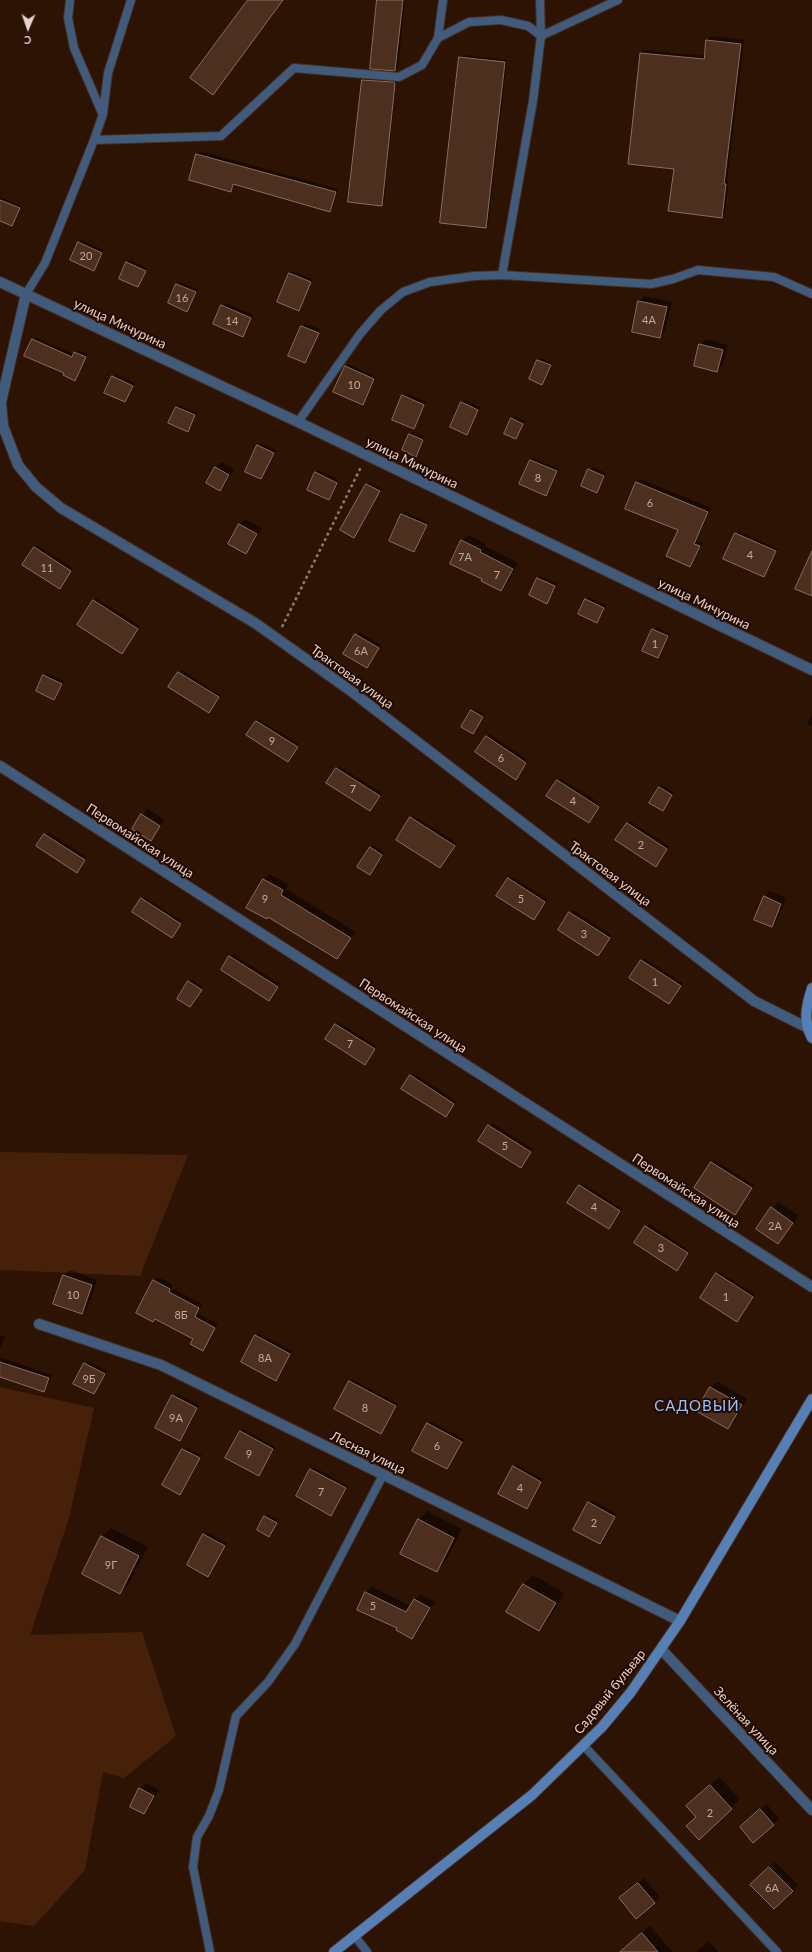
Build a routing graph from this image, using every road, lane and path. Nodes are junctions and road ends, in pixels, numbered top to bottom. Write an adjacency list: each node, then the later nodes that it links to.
1 (70, 0): 8 (lane)
2 (131, 0): 8 (lane)
3 (443, 0): 7 (lane)
4 (540, 0): 6 (lane)
5 (618, 0): 6 (lane)
6 (541, 36): 7 (lane); 10 (lane)
7 (438, 38): 9 (lane)
8 (103, 114): 9 (lane)
9 (94, 140): 12 (lane)
10 (502, 275): 13 (lane); 14 (lane)
11 (0, 282): 12 (street, улица Мичурина)
12 (26, 294): 14 (street, улица Мичурина); 16 (street, Трактовая улица)
13 (812, 294)
14 (298, 422): 15 (street, улица Мичурина)
15 (367, 455): 16 (path); 17 (street, улица Мичурина)
16 (277, 638): 20 (street, Трактовая улица)
17 (812, 670)
18 (0, 766): 22 (street, Первомайская улица)
19 (812, 988): 20 (street)
20 (806, 1027): 21 (street)
21 (812, 1038)
22 (812, 1287)
23 (39, 1324): 25 (street, Лесная улица)
24 (812, 1398): 26 (street, Садовый бульвар)
25 (383, 1475): 26 (street, Лесная улица); 31 (lane)
26 (680, 1621): 27 (street, Садовый бульвар)
27 (661, 1649): 28 (street, Садовый бульвар); 29 (street, Зелёная улица)
28 (584, 1746): 30 (street, Садовый бульвар); 34 (lane)
29 (812, 1810)
30 (354, 1935): 32 (street, Садовый бульвар); 33 (lane)
31 (210, 1952)
32 (334, 1952)
33 (367, 1952)
34 (777, 1952)

